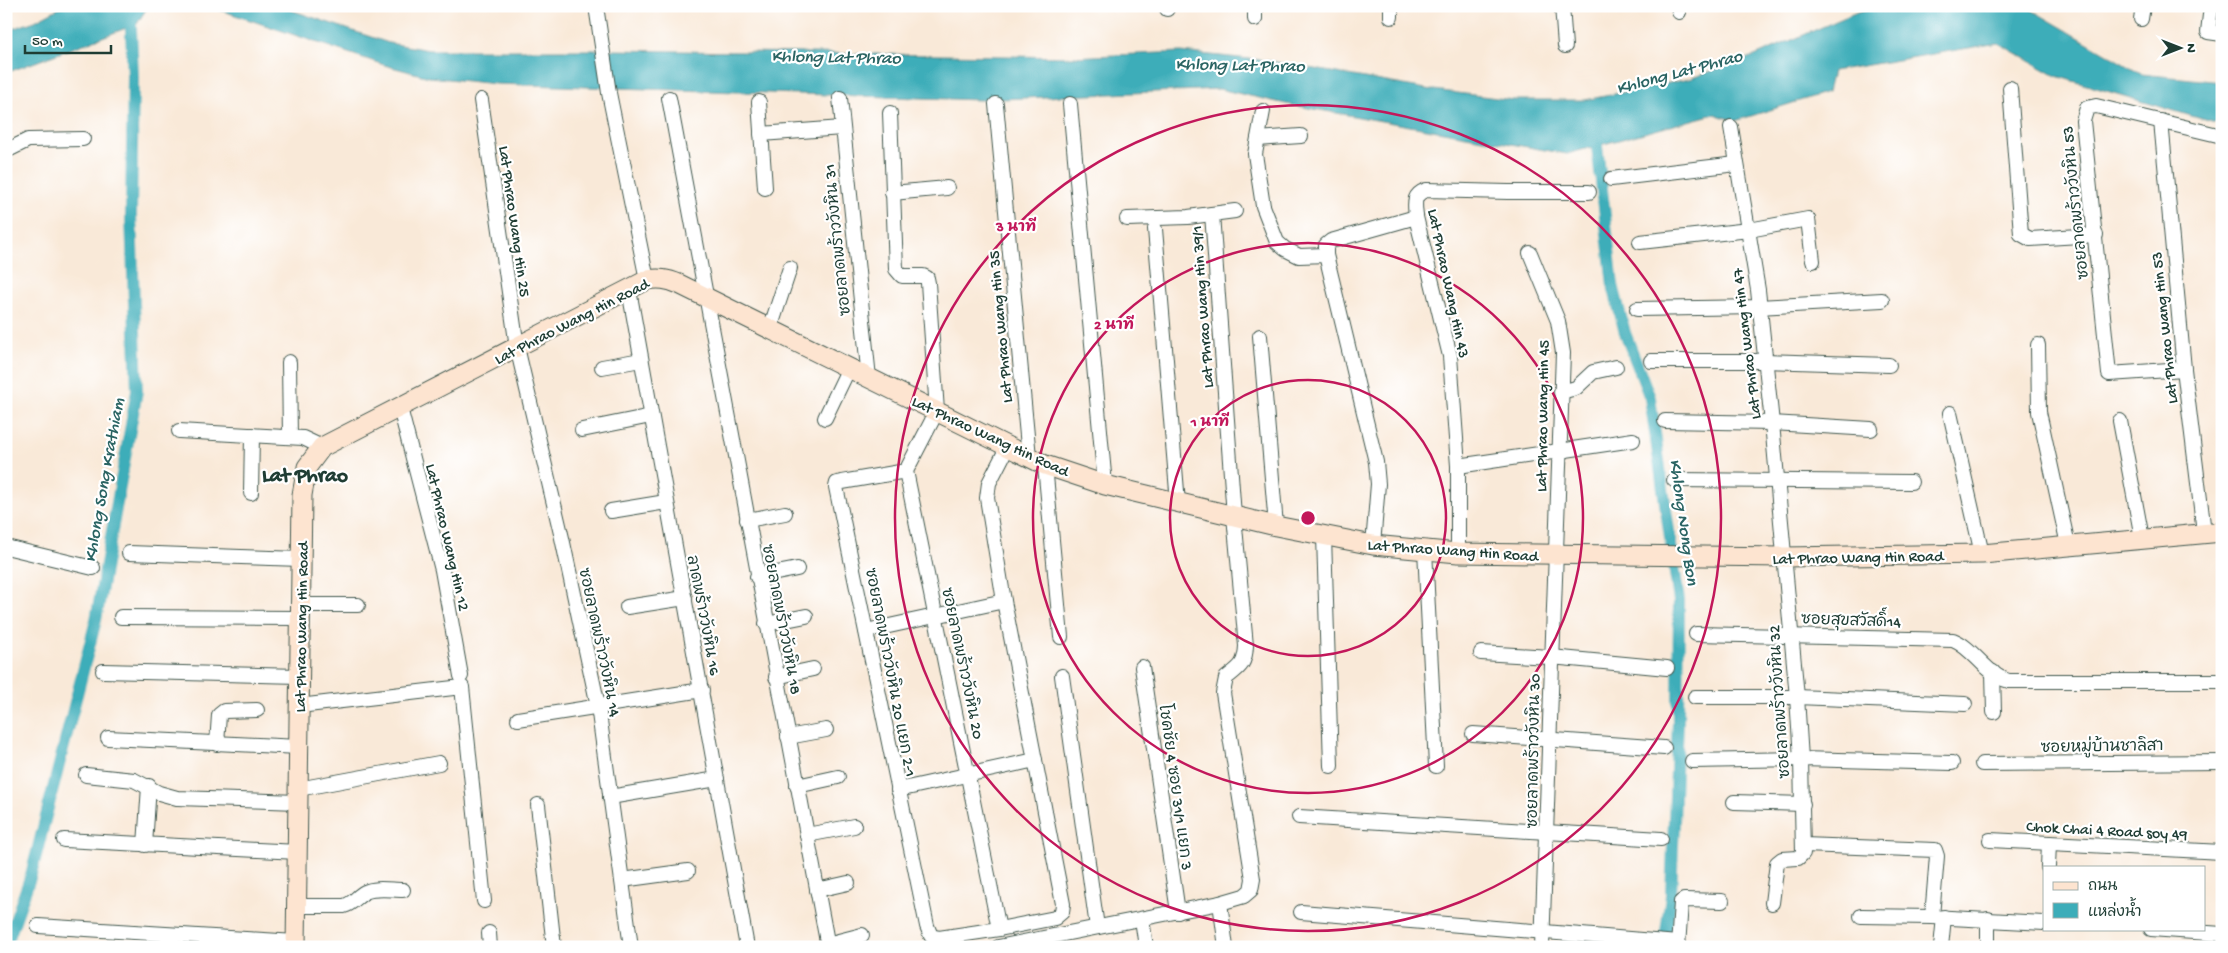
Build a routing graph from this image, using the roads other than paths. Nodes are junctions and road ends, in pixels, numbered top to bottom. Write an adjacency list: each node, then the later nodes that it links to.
1 (1562, 6): 5 (street)
2 (2212, 6): 4 (street)
3 (597, 11): 42 (street)
4 (2222, 34)
5 (1565, 46)
6 (2010, 88): 36 (street)
7 (669, 98): 44 (street, ซอยลาดพร้าววังหิน 18)
8 (840, 98): 17 (street, ซอยลาดพร้าววังหิน 31)
9 (481, 100): 51 (street, Lat Phrao Wang Hin 25)
10 (759, 102): 18 (street)
11 (996, 104): 80 (street, Lat Phrao Wang Hin 35)
12 (1070, 104): 86 (street)
13 (1263, 111): 22 (street)
14 (890, 113): 29 (street)
15 (2161, 120): 20 (street, ซอยลาดพร้าววังหิน 53); 36 (street, ซอยลาดพร้าววังหิน 53); 60 (street, Lat Phrao Wang Hin 53)
16 (1731, 127): 24 (street, Lat Phrao Wang Hin 47)
17 (842, 128): 18 (street); 61 (street, ซอยลาดพร้าววังหิน 31)
18 (761, 134): 26 (street)
19 (1301, 136): 22 (street)
20 (2222, 136)
21 (83, 139): 23 (street)
22 (1258, 139): 39 (street)
23 (6, 151)
24 (1736, 164): 25 (street); 35 (street, Lat Phrao Wang Hin 47)
25 (1611, 179)
26 (765, 188)
27 (948, 188): 29 (street)
28 (1589, 192): 32 (street, Lat Phrao Wang Hin 43)
29 (892, 193): 64 (street)
30 (1235, 212): 31 (street)
31 (1212, 214): 33 (street); 92 (street, Lat Phrao Wang Hin 39/1)
32 (1416, 217): 39 (street); 81 (street, Lat Phrao Wang Hin 43)
33 (1127, 219)
34 (1155, 229): 89 (street)
35 (1749, 230): 37 (street); 40 (street); 46 (street, Lat Phrao Wang Hin 47)
36 (2096, 235): 60 (street, ซอยลาดพร้าววังหิน 53)
37 (1640, 242)
38 (1530, 253): 62 (street, Lat Phrao Wang Hin 45)
39 (1326, 255): 98 (street)
40 (1813, 261)
41 (790, 268): 48 (street)
42 (647, 280): 43 (main road, Lat Phrao Wang Hin Road); 44 (main road, Lat Phrao Wang Hin Road)
43 (628, 290): 51 (main road, Lat Phrao Wang Hin Road); 52 (street, ลาดพร้าววังหิน 16)
44 (707, 298): 48 (main road, Lat Phrao Wang Hin Road); 93 (street, ซอยลาดพร้าววังหิน 18)
45 (1882, 300): 46 (street)
46 (1758, 307): 47 (street); 54 (street, Lat Phrao Wang Hin 47)
47 (1637, 309)
48 (770, 329): 59 (main road, Lat Phrao Wang Hin Road)
49 (1260, 336): 94 (street)
50 (2038, 345): 99 (street)
51 (517, 347): 63 (main road, Lat Phrao Wang Hin Road); 141 (street, ซอยลาดพร้าววังหิน 14)
52 (641, 360): 57 (street); 66 (street, ลาดพร้าววังหิน 16)
53 (1651, 361): 54 (street)
54 (1765, 361): 56 (street); 70 (street, Lat Phrao Wang Hin 47)
55 (289, 362): 75 (street)
56 (1889, 365)
57 (602, 367)
58 (1616, 367): 62 (street)
59 (849, 368): 61 (main road, Lat Phrao Wang Hin Road); 67 (street)
60 (2184, 369): 95 (street, Lat Phrao Wang Hin 53)
61 (868, 378): 64 (main road, Lat Phrao Wang Hin Road)
62 (1561, 392): 79 (street, Lat Phrao Wang Hin 45)
63 (400, 408): 78 (main road, Lat Phrao Wang Hin Road); 134 (street, Lat Phrao Wang Hin 12)
64 (937, 411): 77 (main road, Lat Phrao Wang Hin Road); 82 (street)
65 (1950, 414): 104 (street)
66 (651, 416): 72 (street); 88 (street, ลาดพร้าววังหิน 16)
67 (825, 418)
68 (1665, 420): 70 (street)
69 (2120, 420): 97 (street)
70 (1772, 423): 71 (street); 84 (street, Lat Phrao Wang Hin 47)
71 (1871, 429)
72 (582, 430)
73 (179, 431): 74 (street)
74 (252, 435): 75 (street); 87 (street)
75 (290, 438): 78 (street)
76 (1633, 440): 79 (street)
77 (1008, 446): 80 (main road, Lat Phrao Wang Hin Road); 112 (street)
78 (322, 448): 107 (main road, Lat Phrao Wang Hin Road)
79 (1559, 450): 81 (street); 105 (street, Lat Phrao Wang Hin 45)
80 (1037, 461): 86 (main road, Lat Phrao Wang Hin Road); 123 (street, Lat Phrao Wang Hin 35)
81 (1458, 466): 102 (street, Lat Phrao Wang Hin 43)
82 (906, 471): 117 (street, ซอยลาดพร้าววังหิน 20); 120 (street, ซอยลาดพร้าววังหิน 20 แยก 2-1)
83 (1674, 480): 84 (street)
84 (1777, 480): 85 (street); 106 (street, Lat Phrao Wang Hin 47)
85 (1911, 482)
86 (1105, 485): 89 (main road, Lat Phrao Wang Hin Road)
87 (251, 493)
88 (666, 502): 90 (street); 111 (street, ลาดพร้าววังหิน 16)
89 (1178, 503): 92 (main road, Lat Phrao Wang Hin Road)
90 (611, 510)
91 (785, 514): 93 (street)
92 (1234, 516): 94 (main road, Lat Phrao Wang Hin Road); 194 (street, Lat Phrao Wang Hin 39/1)
93 (747, 520): 110 (street, ซอยลาดพร้าววังหิน 18)
94 (1276, 526): 96 (main road, Lat Phrao Wang Hin Road)
95 (2213, 532): 97 (main road, Lat Phrao Wang Hin Road)
96 (1324, 536): 98 (main road, Lat Phrao Wang Hin Road); 160 (street)
97 (2142, 538): 99 (main road, Lat Phrao Wang Hin Road)
98 (1373, 545): 101 (main road, Lat Phrao Wang Hin Road)
99 (2068, 545): 104 (main road, Lat Phrao Wang Hin Road)
100 (6, 547): 108 (street)
101 (1425, 550): 102 (main road, Lat Phrao Wang Hin Road); 161 (street)
102 (1458, 552): 105 (main road, Lat Phrao Wang Hin Road)
103 (128, 553): 107 (street)
104 (1982, 554): 106 (main road, Lat Phrao Wang Hin Road)
105 (1556, 555): 106 (main road, Lat Phrao Wang Hin Road); 125 (street, ซอยลาดพร้าววังหิน 30)
106 (1784, 557): 122 (street, ซอยลาดพร้าววังหิน 32)
107 (301, 559): 115 (main road, Lat Phrao Wang Hin Road)
108 (93, 568)
109 (797, 569): 110 (street)
110 (758, 577): 119 (street, ซอยลาดพร้าววังหิน 18)
111 (685, 598): 114 (street); 136 (street, ลาดพร้าววังหิน 16)
112 (1004, 601): 117 (street); 154 (street)
113 (358, 605): 115 (street)
114 (627, 607)
115 (301, 612): 118 (street); 131 (main road, Lat Phrao Wang Hin Road)
116 (806, 616): 119 (street)
117 (936, 616): 120 (street); 163 (street, ซอยลาดพร้าววังหิน 20)
118 (121, 617)
119 (766, 624): 133 (street, ซอยลาดพร้าววังหิน 18)
120 (866, 631): 168 (street, ซอยลาดพร้าววังหิน 20 แยก 2-1)
121 (1696, 634): 122 (street, ซอยสุขสวัสดิ์14)
122 (1791, 635): 130 (street, ซอยสุขสวัสดิ์14); 138 (street, ซอยลาดพร้าววังหิน 32)
123 (1061, 637)
124 (1481, 653): 125 (street)
125 (1551, 657): 127 (street); 149 (street, ซอยลาดพร้าววังหิน 30)
126 (1142, 667): 197 (street, โชคชัย 4 ซอย 31/1 แยก 3)
127 (1667, 668)
128 (813, 669): 133 (street)
129 (103, 671): 131 (street)
130 (1993, 672): 135 (street, ซอยสุขสวัสดิ์14); 143 (street)
131 (300, 676): 140 (main road, Lat Phrao Wang Hin Road)
132 (1062, 676): 205 (street)
133 (776, 677): 147 (street, ซอยลาดพร้าววังหิน 18)
134 (461, 681): 140 (street); 192 (street, Lat Phrao Wang Hin 12)
135 (2222, 681)
136 (702, 690): 141 (street); 165 (street, ลาดพร้าววังหิน 16)
137 (1694, 696): 138 (street)
138 (1798, 697): 139 (street); 153 (street, ซอยลาดพร้าววังหิน 32)
139 (1965, 704)
140 (299, 706): 151 (main road, Lat Phrao Wang Hin Road)
141 (598, 706): 144 (street); 170 (street, ซอยลาดพร้าววังหิน 14)
142 (257, 710): 150 (street)
143 (1994, 712)
144 (518, 719)
145 (826, 730): 147 (street)
146 (1473, 734): 149 (street)
147 (788, 737): 167 (street, ซอยลาดพร้าววังหิน 18)
148 (108, 738): 150 (street)
149 (1550, 739): 152 (street); 176 (street, ซอยลาดพร้าววังหิน 30)
150 (217, 744): 151 (street)
151 (299, 746): 169 (main road, Lat Phrao Wang Hin Road)
152 (1664, 748)
153 (1801, 759): 155 (street); 158 (street); 172 (street, ซอยลาดพร้าววังหิน 32)
154 (1035, 760): 163 (street); 206 (street)
155 (1692, 761)
156 (2222, 762): 159 (street, ซอยหมู่บ้านชาลิสา)
157 (439, 763): 169 (street)
158 (1952, 764)
159 (1982, 764)
160 (1330, 766)
161 (1436, 766)
162 (86, 775): 166 (street)
163 (969, 776): 168 (street); 206 (street, ซอยลาดพร้าววังหิน 20)
164 (838, 777): 167 (street)
165 (717, 778): 170 (street); 218 (street, ลาดพร้าววังหิน 16)
166 (148, 786): 169 (street); 182 (street)
167 (797, 786): 177 (street, ซอยลาดพร้าววังหิน 18)
168 (898, 790): 206 (street, ซอยลาดพร้าววังหิน 20 แยก 2-1)
169 (298, 796): 184 (main road, Lat Phrao Wang Hin Road)
170 (610, 798): 188 (street, ซอยลาดพร้าววังหิน 14)
171 (1734, 802): 172 (street)
172 (1803, 804): 183 (street, ซอยลาดพร้าววังหิน 32)
173 (538, 805): 216 (street)
174 (1299, 817): 176 (street)
175 (854, 826): 177 (street)
176 (1548, 832): 178 (street); 208 (street, ซอยลาดพร้าววังหิน 30)
177 (806, 835): 191 (street, ซอยลาดพร้าววังหิน 18)
178 (1661, 839)
179 (64, 840): 182 (street)
180 (1990, 840): 181 (street, Chok Chai 4 Road soy 49)
181 (2049, 843): 185 (street, Chok Chai 4 Road soy 49); 186 (street)
182 (146, 845): 184 (street)
183 (1804, 845): 195 (street); 200 (street)
184 (298, 852): 196 (main road, Lat Phrao Wang Hin Road)
185 (2222, 852)
186 (2048, 866)
187 (688, 871): 188 (street)
188 (622, 880): 217 (street, ซอยลาดพร้าววังหิน 14)
189 (848, 883): 191 (street)
190 (403, 890): 196 (street)
191 (817, 890): 214 (street, ซอยลาดพร้าววังหิน 18)
192 (484, 901)
193 (1722, 901): 212 (street)
194 (1220, 903): 197 (street, Lat Phrao Wang Hin 39/1); 220 (street)
195 (1772, 903)
196 (297, 906): 213 (main road, Lat Phrao Wang Hin Road)
197 (1178, 912): 201 (street, Lat Phrao Wang Hin 39/1)
198 (1301, 912): 208 (street)
199 (1861, 916): 200 (street)
200 (1938, 917): 202 (street); 222 (street)
201 (1142, 919): 205 (street, Lat Phrao Wang Hin 39/1); 219 (street)
202 (1988, 919): 203 (street); 223 (street)
203 (2043, 923)
204 (38, 926): 213 (street)
205 (1097, 927): 211 (street, Lat Phrao Wang Hin 39/1)
206 (999, 929)
207 (2165, 930): 209 (street)
208 (1543, 932): 212 (street); 221 (street, ซอยลาดพร้าววังหิน 30)
209 (2222, 934)
210 (862, 935): 214 (street)
211 (1070, 940): 215 (street, Lat Phrao Wang Hin 39/1)
212 (1670, 943)
213 (296, 944)
214 (827, 945)
215 (1003, 946)
216 (554, 947)
217 (631, 947)
218 (747, 947)
219 (1146, 947)
220 (1226, 947)
221 (1542, 947)
222 (1941, 947)
223 (1988, 947)

